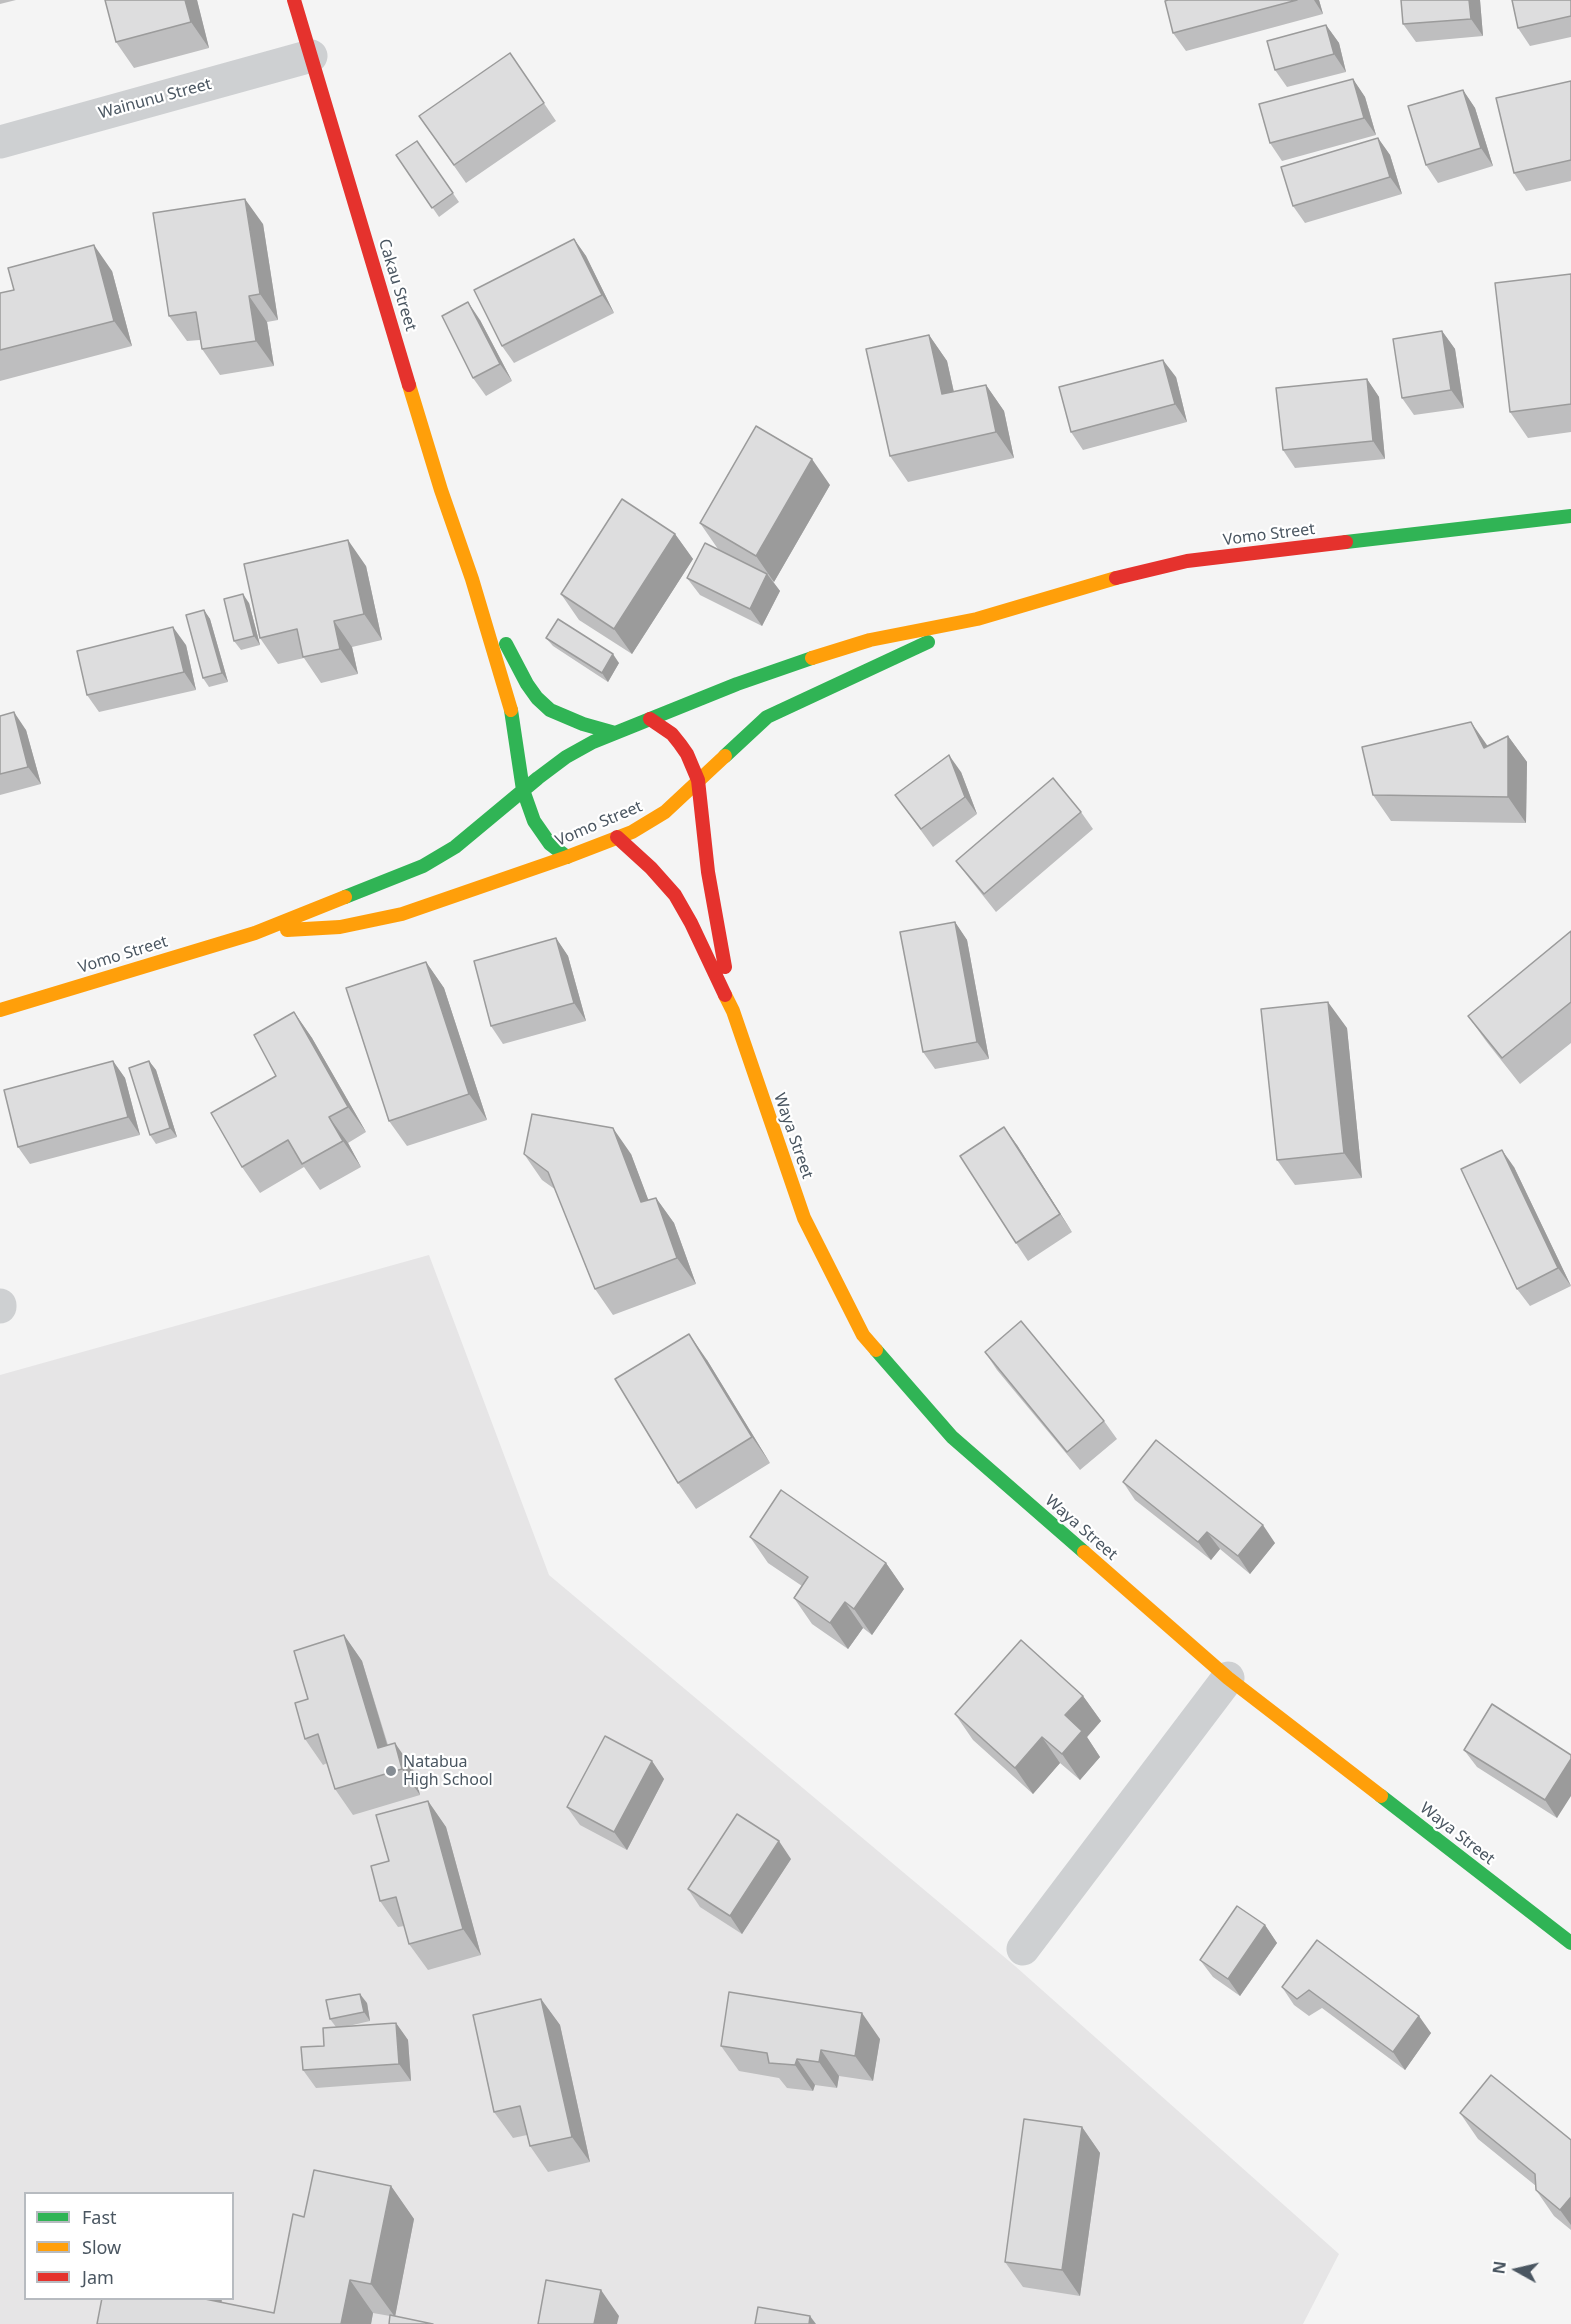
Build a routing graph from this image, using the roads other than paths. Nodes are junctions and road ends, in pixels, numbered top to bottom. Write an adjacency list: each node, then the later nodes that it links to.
1 (294, 0): 2 (main road, Cakau Street)
2 (311, 56): 3 (street, Wainunu Street); 5 (main road, Cakau Street)
3 (0, 142)
4 (1571, 516): 6 (main road, Vomo Street)
5 (472, 579): 8 (main road, Cakau Street); 10 (main road, Cakau Street)
6 (977, 619): 7 (main road, Vomo Street); 9 (main road, Vomo Street)
7 (650, 718): 8 (main road, Vomo Street); 9 (main road, Waya Street)
8 (615, 733): 10 (main road, Vomo Street)
9 (698, 780): 11 (main road, Vomo Street); 15 (main road, Waya Street)
10 (523, 790): 12 (main road, Cakau Street); 13 (main road, Vomo Street)
11 (617, 837): 12 (main road, Vomo Street); 15 (main road, Waya Street)
12 (567, 857): 13 (main road, Vomo Street)
13 (255, 933): 14 (main road, Vomo Street)
14 (0, 1010)
15 (733, 1011): 16 (main road, Waya Street)
16 (1228, 1678): 17 (main road, Waya Street); 18 (street)
17 (1571, 1943)
18 (1023, 1949)

